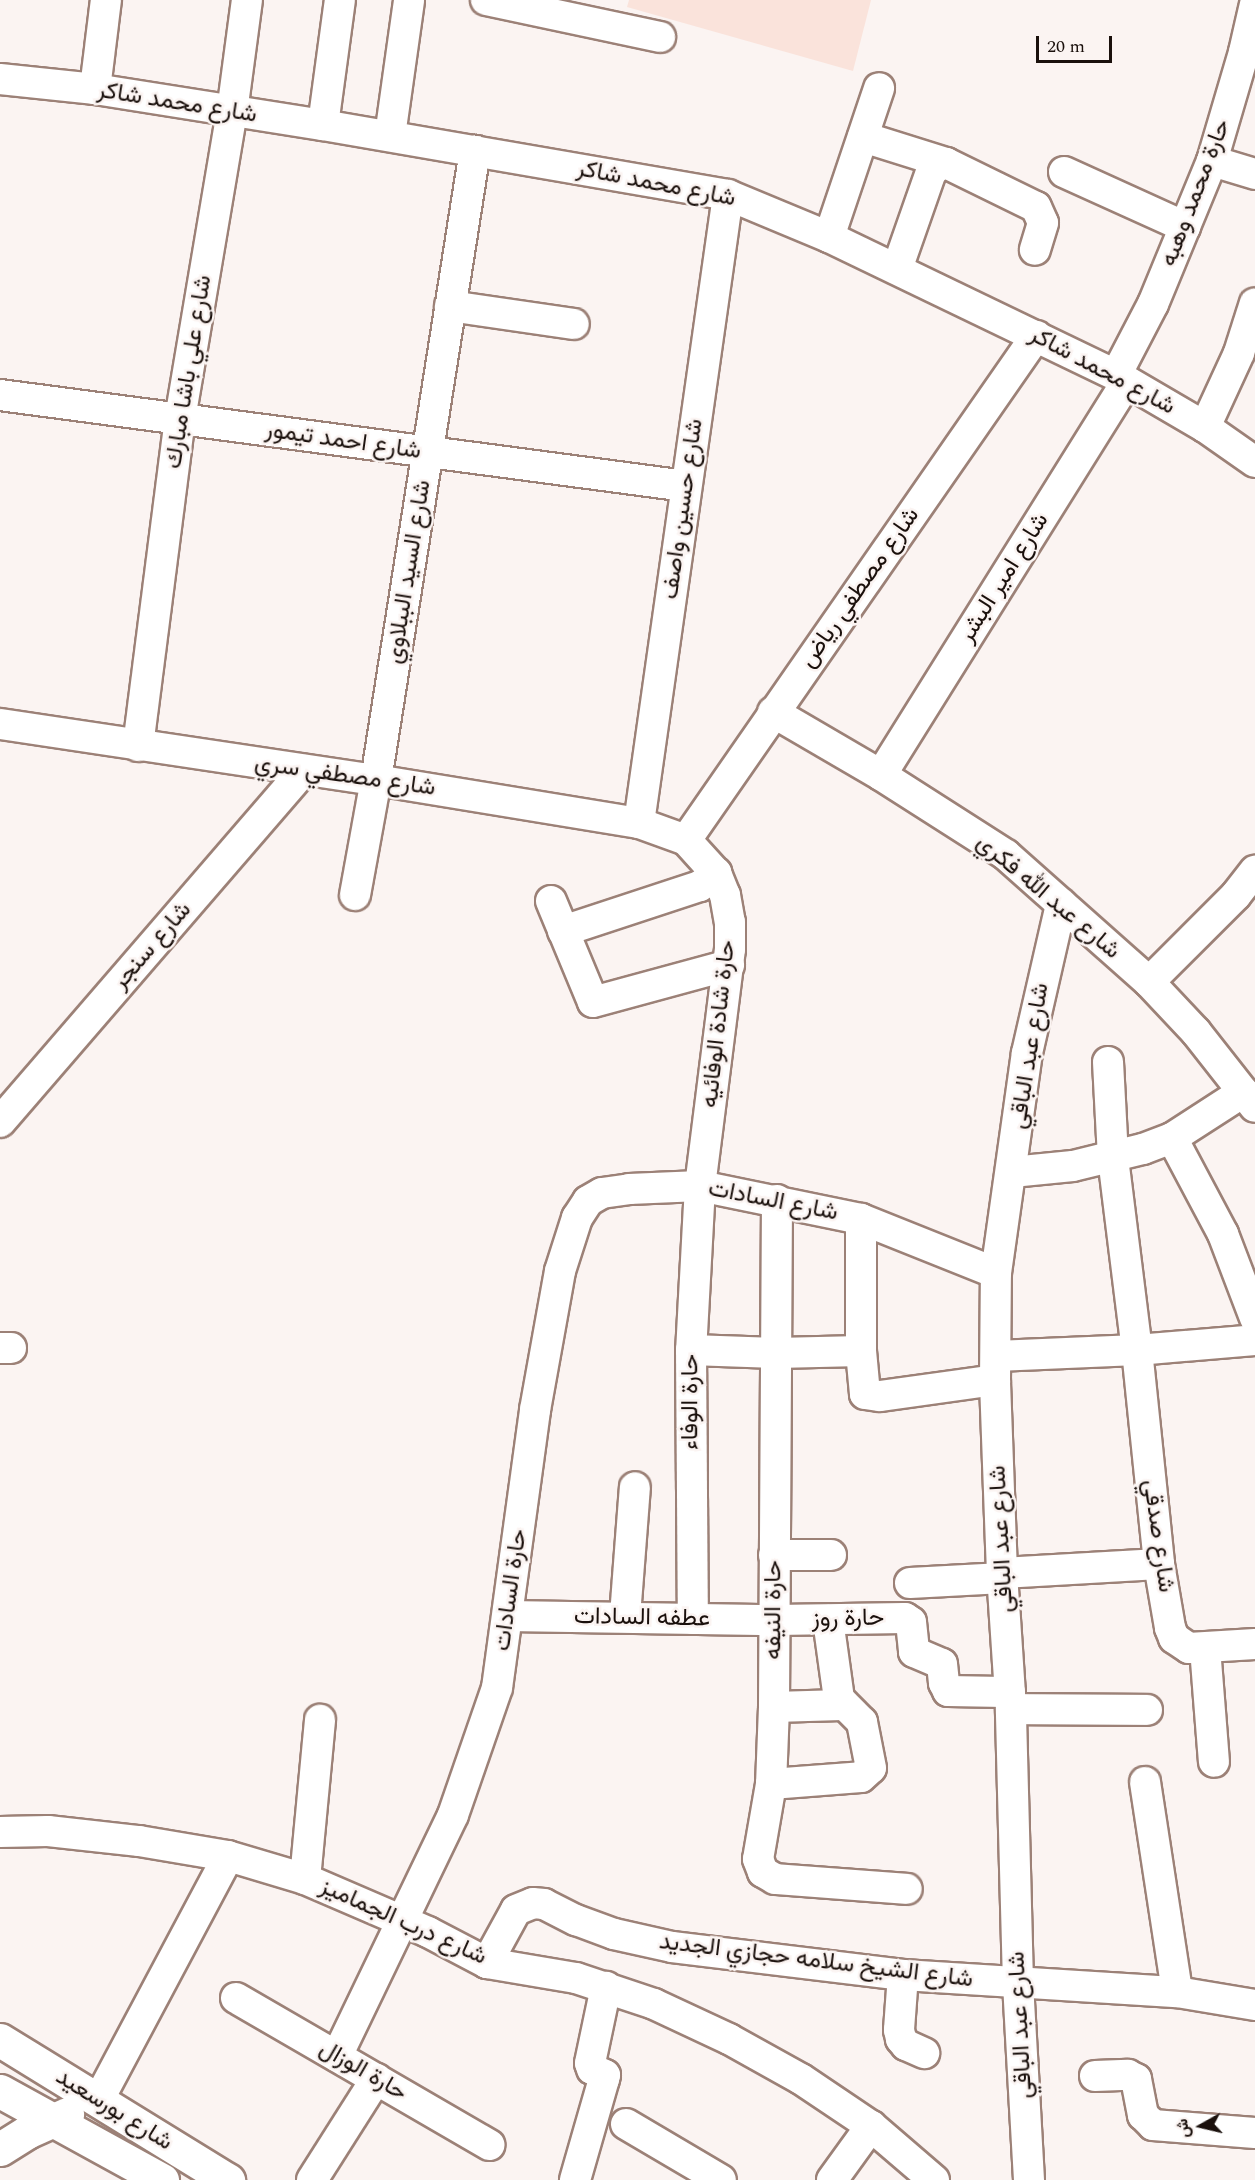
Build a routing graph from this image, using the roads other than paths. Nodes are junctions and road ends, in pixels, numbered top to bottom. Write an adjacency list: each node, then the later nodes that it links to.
1 (106, 0): 11 (street)
2 (247, 0): 12 (street, شارع علي باشا مبارك)
3 (340, 0): 13 (street)
4 (409, 0): 14 (street)
5 (486, 0): 7 (street)
6 (1255, 4): 17 (street, حارة محمد وهبه)
7 (596, 11): 8 (street)
8 (660, 37)
9 (0, 79): 11 (street, شارع محمد شاكر)
10 (879, 88): 15 (street)
11 (95, 89): 12 (street, شارع محمد شاكر)
12 (232, 112): 13 (street, شارع محمد شاكر); 32 (street, شارع علي باشا مبارك)
13 (323, 125): 14 (street, شارع محمد شاكر)
14 (390, 136): 16 (street, شارع محمد شاكر)
15 (863, 136): 18 (street); 23 (street)
16 (475, 151): 21 (street, شارع محمد شاكر); 27 (street, شارع السيد الببلاوي)
17 (1212, 161): 20 (street); 22 (street, حارة محمد وهبه)
18 (946, 163): 24 (street); 25 (street)
19 (1064, 171): 22 (street)
20 (1255, 174)
21 (728, 195): 23 (street, شارع محمد شاكر); 36 (street, شارع حسين واصف)
22 (1185, 227): 30 (street, حارة محمد وهبه)
23 (829, 237): 25 (street, شارع محمد شاكر)
24 (1035, 250)
25 (897, 269): 29 (street, شارع محمد شاكر)
26 (1255, 303): 33 (street)
27 (450, 306): 28 (street); 34 (street, شارع السيد الببلاوي)
28 (574, 324)
29 (1036, 336): 30 (street, شارع محمد شاكر); 37 (street, شارع مصطفي رياض)
30 (1122, 378): 33 (street, شارع محمد شاكر); 41 (street, شارع امير البشر)
31 (0, 395): 32 (street, شارع احمد تيمور)
32 (180, 419): 34 (street, شارع احمد تيمور); 39 (street, شارع علي باشا مبارك)
33 (1205, 427): 35 (street, شارع محمد شاكر)
34 (427, 452): 36 (street, شارع احمد تيمور); 42 (street, شارع السيد الببلاوي)
35 (1255, 462)
36 (686, 486): 43 (street, شارع حسين واصف)
37 (773, 712): 41 (street, شارع عبد الله فكري); 44 (street, شارع مصطفي رياض)
38 (0, 724): 39 (street, شارع مصطفي سري)
39 (138, 746): 40 (street, شارع مصطفي سري)
40 (304, 771): 42 (street, شارع مصطفي سري); 55 (street, شارع سنجر)
41 (881, 775): 49 (street, شارع عبد الله فكري)
42 (376, 780): 43 (street, شارع مصطفي سري); 47 (street, شارع السيد الببلاوي)
43 (639, 823): 44 (street, شارع مصطفي سري)
44 (686, 840): 46 (street, حارة شادة الوفائيه)
45 (1255, 871): 52 (street)
46 (716, 873): 50 (street); 51 (street, حارة شادة الوفائيه)
47 (355, 895)
48 (551, 901): 50 (street)
49 (1061, 904): 52 (street, شارع عبد الله فكري); 58 (street, شارع عبد الباقي)
50 (563, 931): 51 (street)
51 (729, 965): 59 (street, حارة شادة الوفائيه)
52 (1149, 982): 54 (street, شارع عبد الله فكري)
53 (1108, 1062): 57 (street, شارع صدقي)
54 (1249, 1100): 56 (street)
55 (0, 1122)
56 (1172, 1138): 57 (street); 64 (street)
57 (1113, 1158): 58 (street); 67 (street, شارع صدقي)
58 (1012, 1172): 63 (street, شارع عبد الباقي)
59 (700, 1186): 60 (street, شارع السادات); 62 (street, شارع السادات); 66 (street, حارة الوفاء)
60 (777, 1200): 61 (street, شارع السادات); 69 (street, حارة النيفه)
61 (861, 1219): 63 (street, شارع السادات); 68 (street)
62 (569, 1244): 77 (street, حارة السادات)
63 (996, 1273): 70 (street, شارع عبد الباقي)
64 (1255, 1318)
65 (1255, 1340): 67 (street)
66 (691, 1350): 69 (street); 79 (street, حارة الوفاء)
67 (1137, 1350): 70 (street); 74 (street, شارع صدقي)
68 (861, 1351): 69 (street); 70 (street)
69 (776, 1353): 72 (street, حارة النيفه)
70 (996, 1368): 75 (street, شارع عبد الباقي)
71 (635, 1487): 78 (street)
72 (774, 1555): 73 (street); 80 (street, حارة النيفه)
73 (831, 1555)
74 (1159, 1564): 75 (street); 83 (street, شارع صدقي)
75 (1002, 1576): 76 (street); 84 (street, شارع عبد الباقي)
76 (909, 1583)
77 (508, 1616): 78 (street, عطفه السادات); 96 (street, حارة السادات)
78 (625, 1616): 79 (street, عطفه السادات)
79 (693, 1619): 80 (street, عطفه السادات)
80 (776, 1620): 81 (street, حارة روز); 86 (street, حارة النيفه)
81 (828, 1620): 84 (street, حارة روز); 85 (street)
82 (1255, 1644): 83 (street, شارع صدقي)
83 (1205, 1648): 89 (street)
84 (1010, 1700): 87 (street); 99 (street, شارع عبد الباقي)
85 (842, 1705): 86 (street); 91 (street)
86 (774, 1707): 91 (street, حارة النيفه)
87 (1147, 1710)
88 (320, 1720): 94 (street)
89 (1214, 1762)
90 (1145, 1782): 101 (street)
91 (771, 1784): 95 (street, حارة النيفه)
92 (0, 1832): 93 (street, شارع درب الجماميز)
93 (228, 1856): 94 (street, شارع درب الجماميز); 110 (street)
94 (305, 1878): 96 (street, شارع درب الجماميز)
95 (907, 1889)
96 (403, 1922): 97 (street, شارع درب الجماميز); 106 (street, حارة السادات)
97 (487, 1963): 98 (street, شارع الشيخ سلامه حجازي الجديد); 100 (street, شارع درب الجماميز)
98 (903, 1975): 99 (street, شارع الشيخ سلامه حجازي الجديد); 105 (street)
99 (1018, 1983): 101 (street, شارع الشيخ سلامه حجازي الجديد); 124 (street, شارع عبد الباقي)
100 (606, 1987): 113 (street, شارع درب الجماميز); 120 (street)
101 (1177, 1992): 103 (street, شارع الشيخ سلامه حجازي الجديد)
102 (236, 1998): 106 (street, حارة الوزال)
103 (1255, 2005)
104 (0, 2040): 110 (main road, شارع بورسعيد)
105 (924, 2053)
106 (337, 2056): 108 (street, حارة الوزال)
107 (1095, 2076): 114 (street)
108 (376, 2079): 115 (street, حارة الوزال); 119 (street)
109 (0, 2091): 111 (main road, شارع بورسعيد)
110 (99, 2099): 111 (main road); 118 (main road, شارع بورسعيد)
111 (55, 2121): 116 (main road); 117 (main road, شارع بورسعيد)
112 (626, 2124): 121 (street)
113 (871, 2126): 122 (street); 123 (street, شارع درب الجماميز)
114 (1255, 2133)
115 (490, 2145)
116 (0, 2149)
117 (162, 2180)
118 (228, 2180)
119 (312, 2180)
120 (575, 2180)
121 (721, 2180)
122 (832, 2180)
123 (934, 2180)
124 (1029, 2180)

